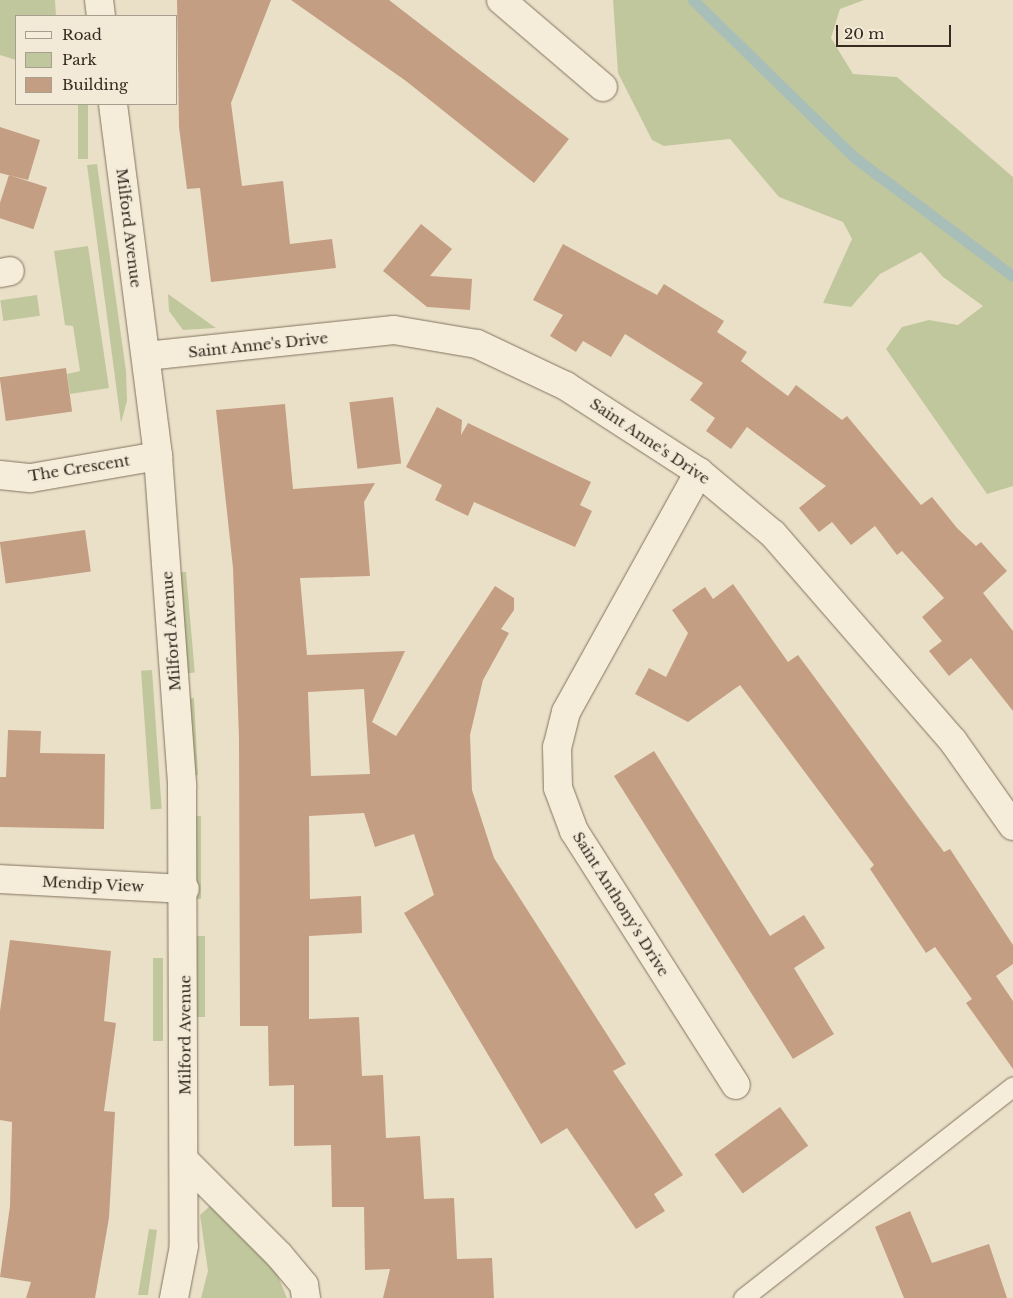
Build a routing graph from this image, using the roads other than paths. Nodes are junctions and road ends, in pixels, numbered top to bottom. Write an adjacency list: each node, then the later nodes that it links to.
1 (99, 0): 3 (street)
2 (501, 0): 4 (street)
3 (101, 15)
4 (603, 87)
5 (112, 105): 6 (street, Milford Avenue)
6 (146, 356): 7 (street, Milford Avenue); 8 (street, Saint Anne's Drive)
7 (158, 456): 9 (street, The Crescent); 12 (street, Milford Avenue)
8 (699, 472): 10 (street, Saint Anne's Drive); 13 (street, Saint Anthony's Drive)
9 (0, 475)
10 (1013, 826)
11 (0, 879): 12 (street, Mendip View)
12 (186, 889): 15 (street, Milford Avenue)
13 (736, 1086)
14 (1013, 1086): 18 (lane)
15 (184, 1160): 16 (street, Milford Avenue); 17 (street)
16 (174, 1298)
17 (306, 1298)
18 (743, 1298)

